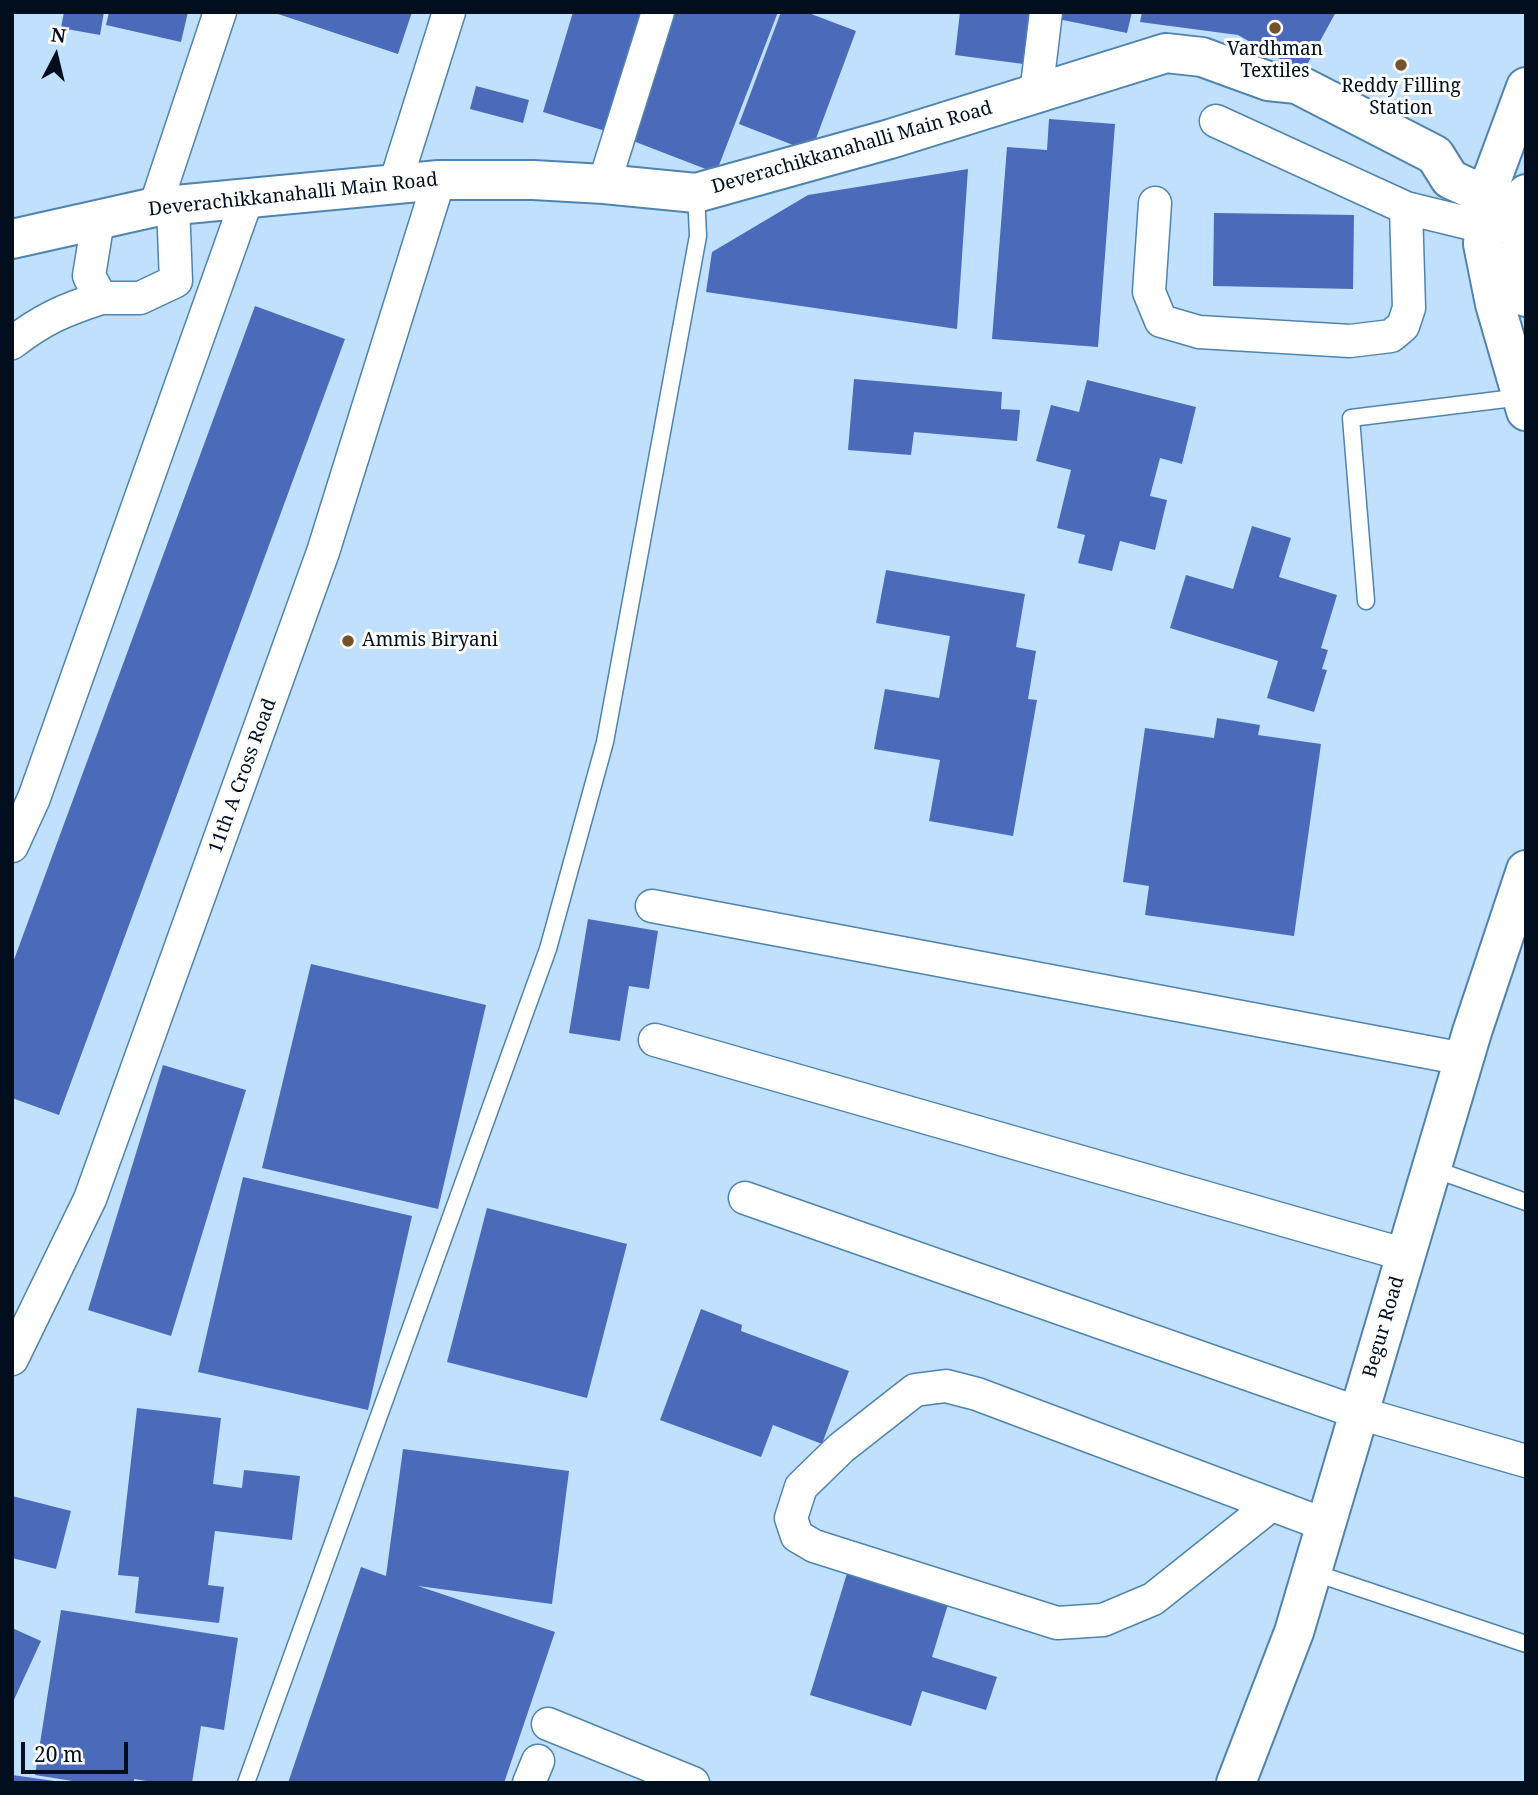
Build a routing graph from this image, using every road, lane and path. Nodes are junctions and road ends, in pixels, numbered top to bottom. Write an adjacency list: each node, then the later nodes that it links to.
1 (219, 12): 16 (street)
2 (449, 12): 9 (street)
3 (658, 12): 10 (street)
4 (1046, 12): 6 (street)
5 (1526, 87): 17 (street)
6 (1036, 94): 11 (street, Deverachikkanahalli Main Road); 17 (street, Deverachikkanahalli Main Road)
7 (1216, 121): 15 (street)
8 (439, 180): 9 (street, Deverachikkanahalli Main Road); 10 (street, Deverachikkanahalli Main Road); 34 (street, 11th A Cross Road)
9 (395, 184): 12 (street, Deverachikkanahalli Main Road)
10 (604, 184): 11 (street, Deverachikkanahalli Main Road)
11 (696, 193): 43 (lane)
12 (247, 199): 16 (street, Deverachikkanahalli Main Road); 25 (street)
13 (1155, 203): 15 (street)
14 (1523, 203): 17 (street, Deverachikkanahalli Main Road); 20 (street)
15 (1406, 208): 17 (street)
16 (167, 210): 18 (street, Deverachikkanahalli Main Road); 21 (street)
17 (1485, 211): 23 (street)
18 (97, 226): 19 (street, Deverachikkanahalli Main Road); 21 (street)
19 (12, 239)
20 (1526, 297)
21 (101, 298): 22 (street)
22 (12, 344)
23 (1524, 404): 24 (lane)
24 (1366, 601)
25 (12, 846)
26 (1526, 870): 29 (street, Begur Road)
27 (652, 906): 29 (street)
28 (654, 1040): 33 (street)
29 (1464, 1059): 30 (street, Begur Road)
30 (1431, 1168): 32 (lane); 33 (street, Begur Road)
31 (745, 1198): 35 (street)
32 (1526, 1202)
33 (1406, 1255): 35 (street, Begur Road)
34 (12, 1359)
35 (1359, 1413): 36 (street); 38 (street, Begur Road)
36 (1526, 1461)
37 (1271, 1505): 37 (street); 38 (street)
38 (1326, 1525): 39 (street, Begur Road)
39 (1312, 1572): 40 (lane); 45 (street, Begur Road)
40 (1526, 1644)
41 (548, 1724): 42 (street)
42 (639, 1773): 44 (street)
43 (246, 1783)
44 (693, 1783)
45 (1236, 1783)

